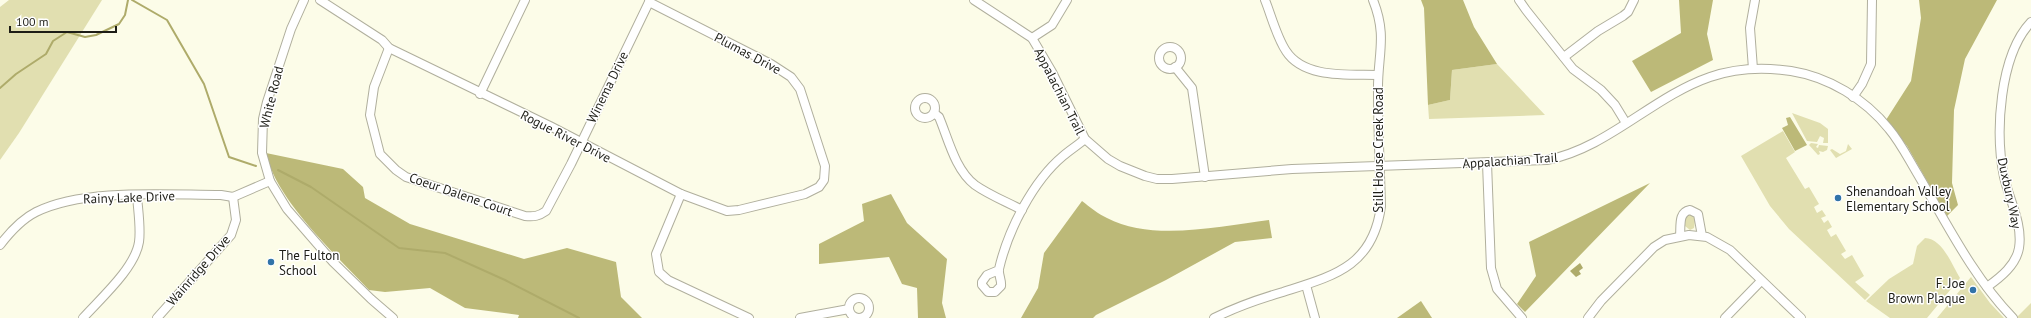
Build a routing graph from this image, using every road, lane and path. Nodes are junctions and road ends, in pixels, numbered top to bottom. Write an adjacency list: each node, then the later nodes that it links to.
1 (304, 0): 30 (street, White Road)
2 (320, 0): 15 (street, Rogue River Drive)
3 (525, 0): 20 (street)
4 (974, 0): 14 (street, Appalachian Trail)
5 (1067, 0): 14 (street)
6 (1265, 0): 19 (street)
7 (1373, 0): 19 (street, Still House Creek Road)
8 (1519, 0): 16 (street)
9 (1634, 0): 16 (street)
10 (1755, 0): 18 (street)
11 (1872, 0): 21 (street)
12 (649, 1): 25 (street, Winema Drive); 29 (street, Plumas Drive)
13 (2031, 22): 42 (street, Duxbury Way)
14 (1032, 38): 24 (street, Appalachian Trail)
15 (389, 48): 20 (street, Rogue River Drive); 35 (street, Coeur Dalene Court)
16 (1564, 57): 23 (street)
17 (1175, 67): 28 (street)
18 (1753, 69): 21 (street, Appalachian Trail); 23 (street, Appalachian Trail)
19 (1378, 74): 27 (street, Still House Creek Road)
20 (480, 94): 25 (street, Rogue River Drive)
21 (1853, 97): 42 (street, Appalachian Trail)
22 (934, 113): 34 (street)
23 (1626, 123): 26 (street, Appalachian Trail)
24 (1085, 139): 28 (street, Appalachian Trail); 34 (street)
25 (580, 143): 31 (street, Rogue River Drive); 35 (street, Winema Drive)
26 (1487, 163): 27 (street, Appalachian Trail); 51 (street)
27 (1380, 166): 28 (street, Appalachian Trail); 41 (street, Still House Creek Road)
28 (1205, 177)
29 (824, 180): 31 (street, Rogue River Drive)
30 (270, 181): 33 (street, Rainy Lake Drive); 46 (street, White Road)
31 (681, 194): 47 (street)
32 (137, 196): 33 (street, Rainy Lake Drive); 38 (street, Rainy Lake Drive); 44 (street)
33 (233, 197): 45 (street, Wainridge Drive)
34 (1022, 210): 39 (street)
35 (540, 215)
36 (1680, 236): 37 (street); 37 (street); 52 (street)
37 (1702, 236): 40 (street)
38 (0, 245)
39 (998, 270)
40 (1761, 281): 53 (street); 54 (street)
41 (1306, 285): 49 (street, Still House Creek Road); 50 (street)
42 (1987, 287): 55 (street, Appalachian Trail)
43 (849, 309): 48 (street)
44 (83, 318)
45 (157, 318)
46 (393, 318)
47 (749, 318)
48 (800, 318)
49 (1214, 318)
50 (1316, 318)
51 (1522, 318)
52 (1588, 318)
53 (1725, 318)
54 (1801, 318)
55 (2013, 318)

